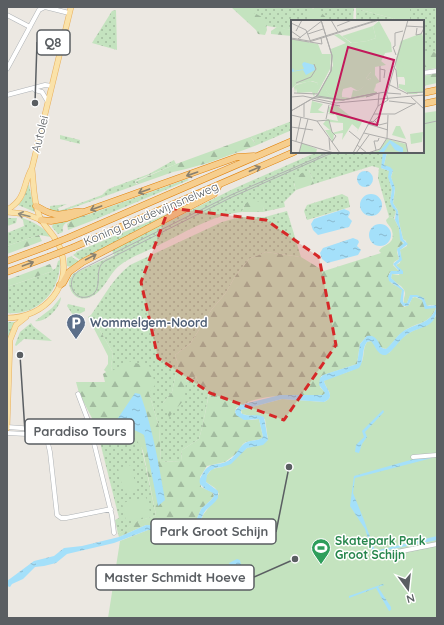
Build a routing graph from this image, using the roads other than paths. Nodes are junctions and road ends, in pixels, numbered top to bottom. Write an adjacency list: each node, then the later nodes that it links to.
1 (45, 7): 2 (street); 4 (street)
2 (70, 10): 8 (main road, Autolei)
3 (7, 15): 4 (street)
4 (30, 27): 5 (street)
5 (7, 69)
6 (437, 71): 7 (street)
7 (424, 73)
8 (52, 86): 9 (street); 14 (main road, Autolei)
9 (32, 90): 12 (street); 14 (street)
10 (437, 90): 11 (highway)
11 (424, 93)
12 (7, 94)
13 (437, 100): 15 (highway)
14 (48, 102): 19 (main road, Autolei)
15 (424, 104)
16 (291, 141): 18 (highway, Koning Boudewijnsnelweg)
17 (292, 153): 20 (highway, Koning Boudewijnsnelweg, one-way to 17)
18 (259, 156): 23 (highway, one-way to 23); 25 (highway, Koning Boudewijnsnelweg, bridge)
19 (32, 168): 21 (main road, Autolei); 22 (main road, Autolei)
20 (219, 185): 26 (highway, Koning Boudewijnsnelweg, one-way to 20, bridge); 27 (highway, one-way to 20)
21 (36, 206): 23 (highway); 24 (main road, Autolei)
22 (7, 211): 24 (main road, Autolei, one-way to 22)
23 (84, 212): 24 (highway)
24 (41, 220): 27 (main road, Autolei)
25 (7, 261)
26 (7, 272)
27 (60, 285): 28 (main road, Autolei)
28 (27, 316): 29 (main road, Autolei); 32 (main road, Autolei)
29 (7, 318)
30 (78, 394): 31 (street)
31 (88, 420): 33 (street); 38 (street)
32 (7, 428): 33 (street)
33 (49, 430): 35 (street)
34 (7, 433): 35 (street)
35 (46, 435): 38 (street)
36 (437, 455): 37 (street)
37 (413, 457)
38 (111, 509): 39 (street)
39 (114, 532)
40 (437, 544): 41 (street)
41 (372, 557)

